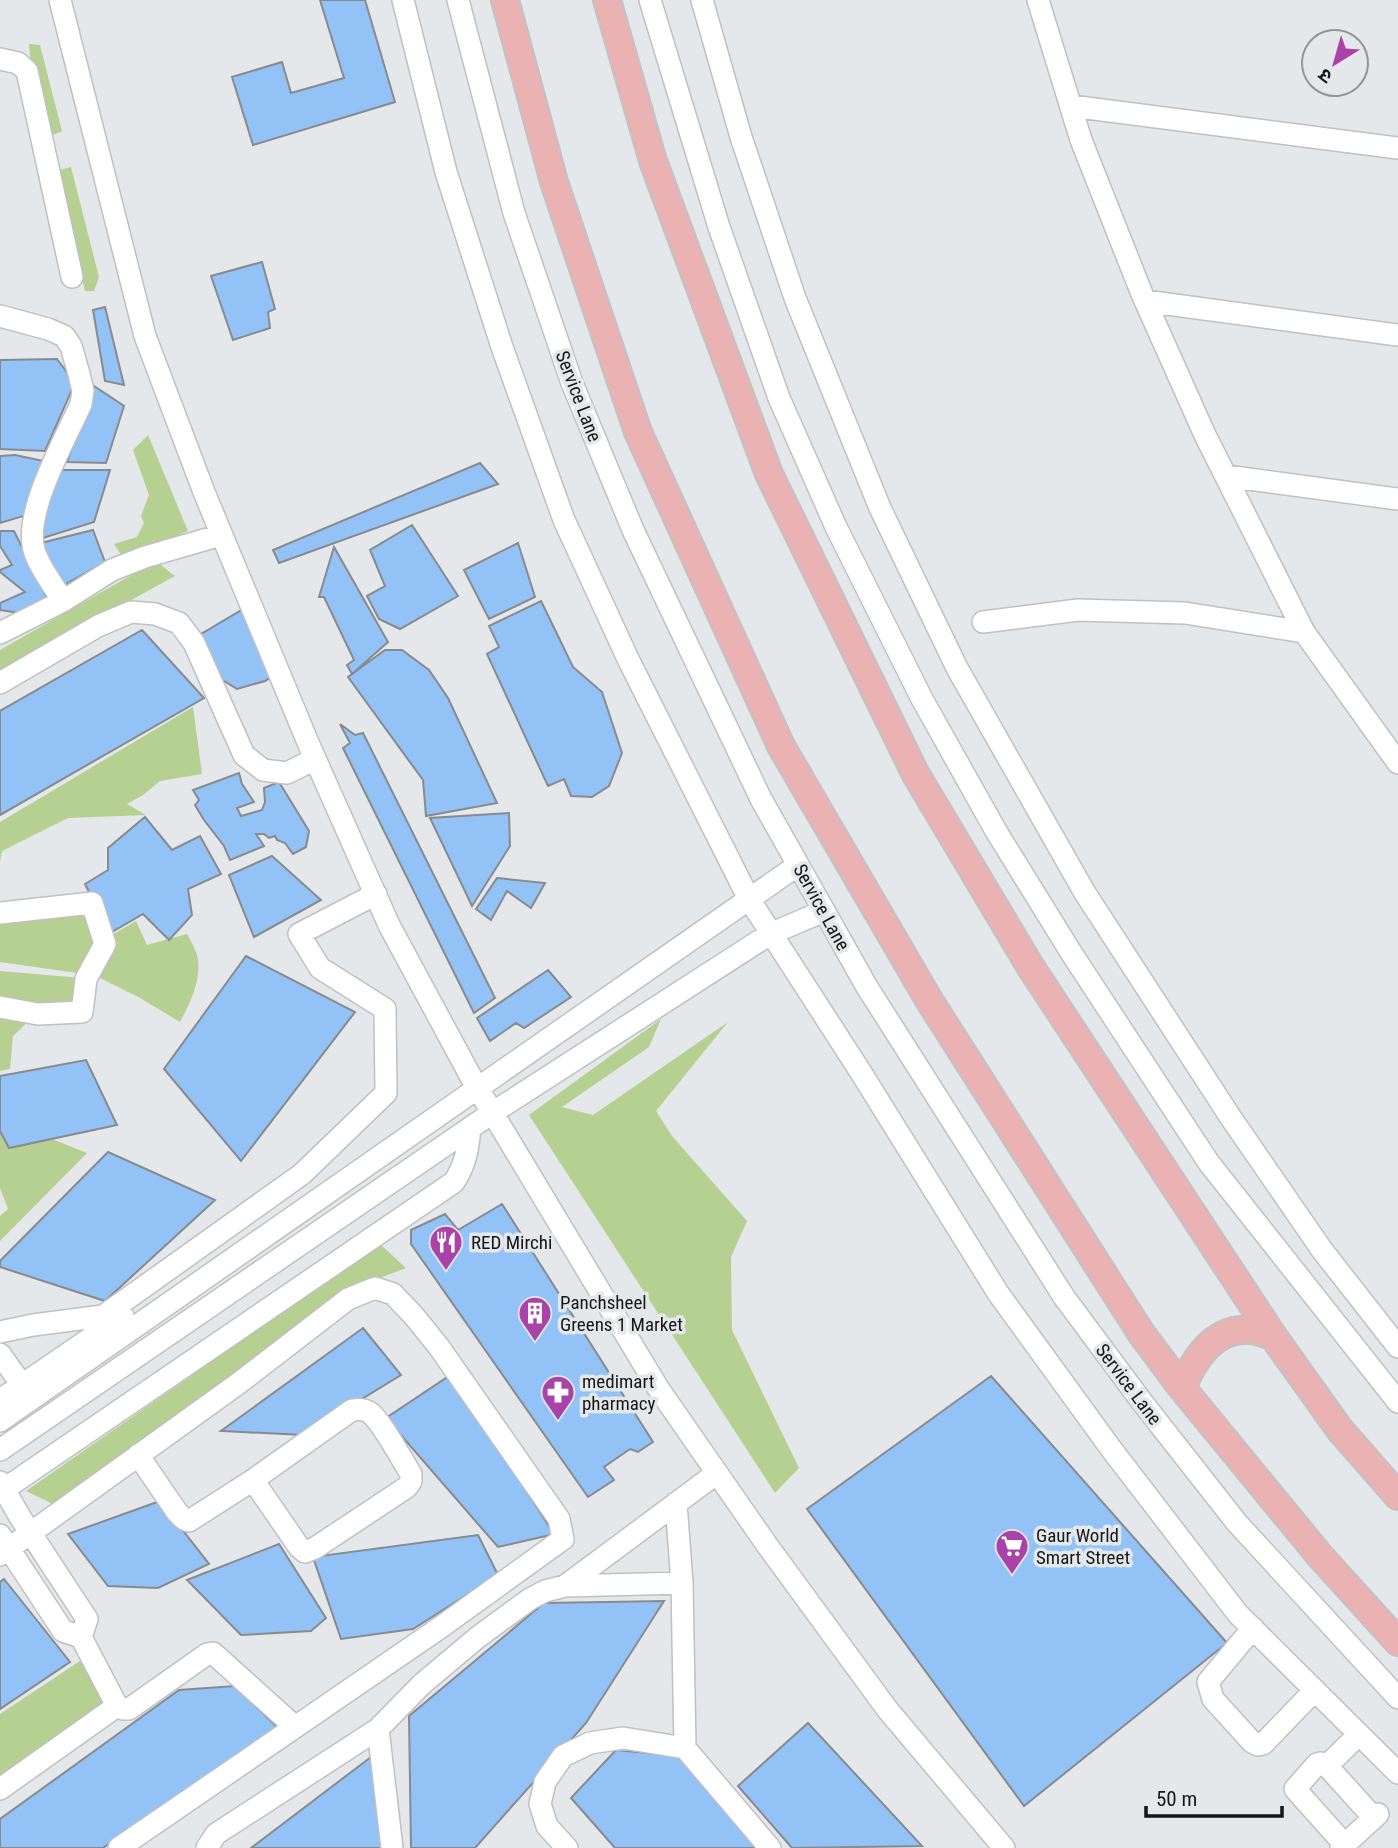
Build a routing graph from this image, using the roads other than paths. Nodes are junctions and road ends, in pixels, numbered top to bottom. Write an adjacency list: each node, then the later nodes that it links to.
1 (60, 0): 18 (street)
2 (402, 0): 28 (street)
3 (458, 0): 26 (street, Service Lane)
4 (505, 0): 41 (main road)
5 (607, 0): 37 (main road)
6 (650, 0): 43 (street)
7 (702, 0): 38 (street)
8 (1038, 0): 10 (street)
9 (0, 59): 12 (street)
10 (1070, 106): 11 (street); 13 (street)
11 (1398, 148)
12 (72, 277)
13 (1145, 301): 15 (street); 16 (street)
14 (0, 317): 19 (street)
15 (1398, 335)
16 (1226, 475): 17 (street); 21 (street)
17 (1398, 499)
18 (221, 534): 19 (street); 24 (street)
19 (63, 601): 22 (street)
20 (983, 622): 21 (street)
21 (1304, 632): 25 (street)
22 (0, 633)
23 (0, 683): 24 (street)
24 (315, 759): 27 (street)
25 (1398, 763)
26 (798, 865): 28 (street); 29 (street, Service Lane)
27 (376, 894): 33 (street); 36 (street)
28 (749, 899): 31 (street); 33 (street)
29 (824, 911): 31 (street); 60 (street, Service Lane)
30 (0, 913): 32 (street)
31 (771, 934): 34 (street); 56 (street)
32 (0, 1007)
33 (474, 1082): 34 (street); 40 (street); 44 (street)
34 (492, 1113): 35 (street); 47 (street)
35 (470, 1128): 45 (street); 49 (street)
36 (0, 1332)
37 (1273, 1336): 41 (main road); 50 (main road)
38 (1398, 1347)
39 (0, 1354): 40 (street)
40 (22, 1385): 42 (street)
41 (1182, 1388): 58 (main road)
42 (0, 1400)
43 (1398, 1402)
44 (0, 1421)
45 (0, 1450)
46 (138, 1455): 48 (street); 52 (street); 62 (street)
47 (717, 1473): 51 (street); 75 (street)
48 (253, 1480): 48 (street)
49 (1, 1488): 52 (street)
50 (1398, 1496)
51 (676, 1503): 54 (street); 55 (street)
52 (30, 1533): 53 (street); 57 (street)
53 (3, 1546): 57 (street)
54 (682, 1583): 55 (street); 65 (street)
55 (565, 1586): 63 (street)
56 (1253, 1628): 59 (street); 59 (street)
57 (81, 1637): 61 (street)
58 (1398, 1642)
59 (1315, 1690): 64 (street)
60 (1398, 1698)
61 (117, 1706): 62 (street); 68 (street)
62 (294, 1726): 70 (street)
63 (378, 1728): 71 (street); 72 (street)
64 (1359, 1734): 66 (street); 67 (street)
65 (685, 1748): 73 (street); 74 (street)
66 (1326, 1766): 69 (street); 69 (street)
67 (1398, 1773)
68 (0, 1789)
69 (1343, 1846)
70 (119, 1848)
71 (207, 1848)
72 (392, 1848)
73 (567, 1848)
74 (770, 1848)
75 (1004, 1848)

